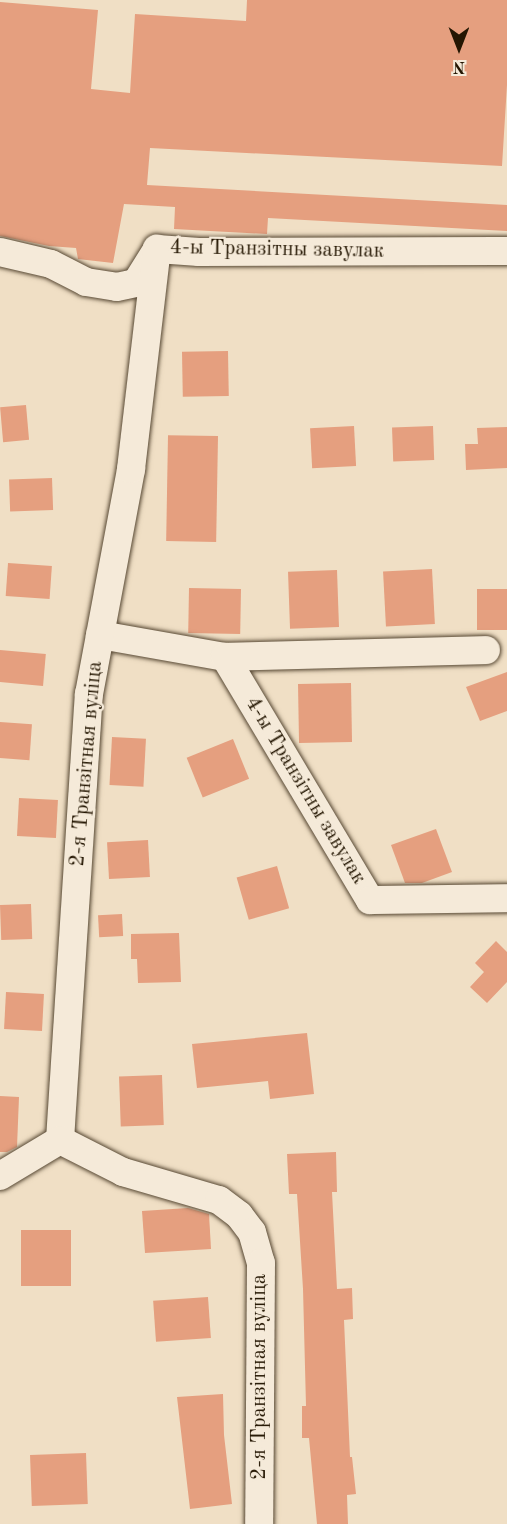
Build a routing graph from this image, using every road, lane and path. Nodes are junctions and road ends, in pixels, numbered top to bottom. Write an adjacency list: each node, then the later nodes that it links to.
1 (157, 249): 2 (street, 4-ы Транзітны завулак); 3 (street, 4-ы Транзітны завулак); 4 (street, 2-я Транзітная вуліца)
2 (507, 251)
3 (0, 252)
4 (100, 635): 6 (street); 8 (street, 2-я Транзітная вуліца)
5 (486, 650): 6 (street)
6 (225, 657): 7 (street, 4-ы Транзітны завулак)
7 (507, 898)
8 (60, 1140): 9 (street); 10 (street, 2-я Транзітная вуліца)
9 (0, 1176)
10 (259, 1524)

